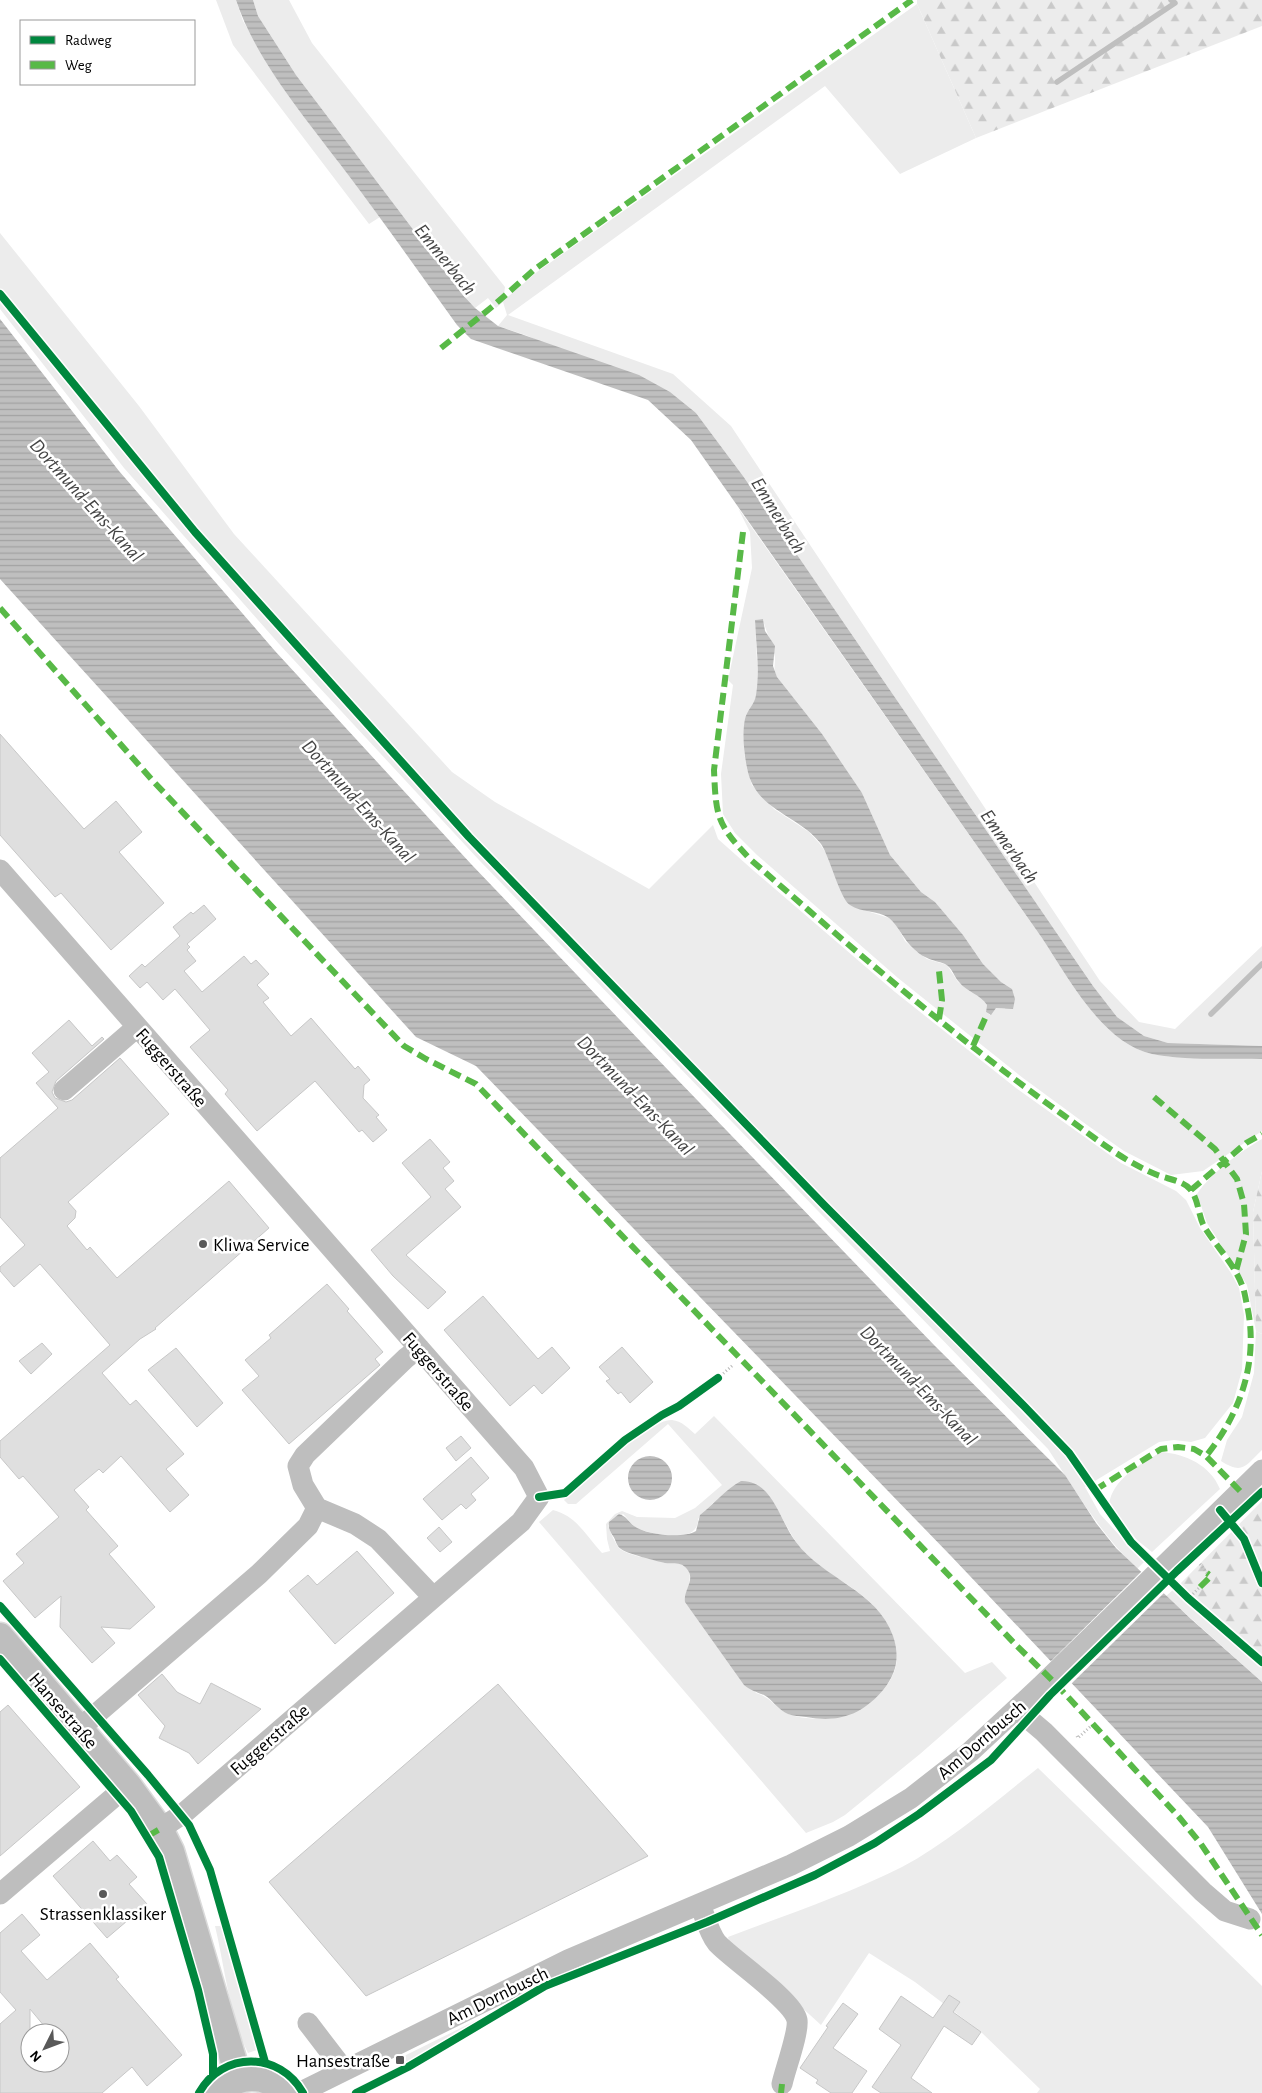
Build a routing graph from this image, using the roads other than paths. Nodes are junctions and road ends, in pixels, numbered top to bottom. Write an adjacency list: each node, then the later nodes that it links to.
1 (0, 870): 2 (street, Fuggerstraße)
2 (137, 1026): 3 (street); 4 (street, Fuggerstraße)
3 (64, 1090)
4 (419, 1348): 6 (street); 7 (street, Fuggerstraße)
5 (1262, 1470): 9 (street, Am Dornbusch)
6 (317, 1508): 7 (street); 10 (street)
7 (433, 1597): 12 (street, Fuggerstraße)
8 (0, 1636): 10 (main road, Hansestraße)
9 (1017, 1709): 14 (street, Am Dornbusch); 15 (street)
10 (80, 1728): 11 (main road, Hansestraße)
11 (128, 1784): 12 (main road, Hansestraße); 13 (street)
12 (160, 1828): 19 (main road, Hansestraße)
13 (0, 1894)
14 (700, 1904): 17 (street, Am Dornbusch); 18 (street)
15 (1250, 1919)
16 (308, 2023): 17 (street)
17 (344, 2070): 21 (street, Am Dornbusch)
18 (782, 2084)
19 (229, 2086): 20 (main road, Hansestraße)
20 (283, 2093)
21 (299, 2093)

